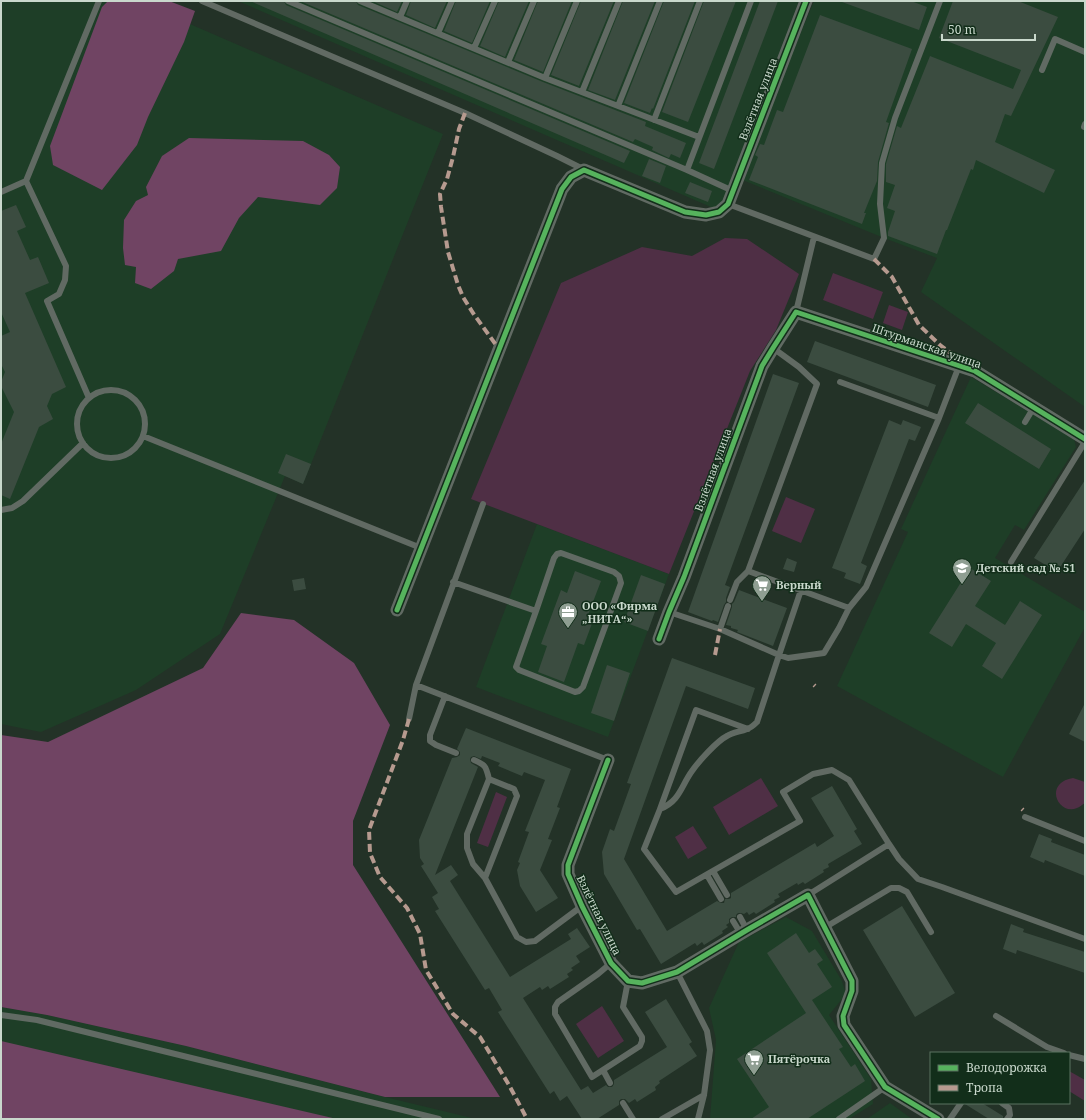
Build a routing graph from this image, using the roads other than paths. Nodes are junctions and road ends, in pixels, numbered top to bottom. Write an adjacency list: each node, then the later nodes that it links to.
1 (99, 1): 29 (lane)
2 (202, 1): 27 (lane)
3 (288, 1): 28 (lane)
4 (362, 1): 16 (lane)
5 (407, 1): 16 (lane)
6 (452, 1): 17 (lane)
7 (495, 1): 18 (lane)
8 (534, 1): 20 (lane)
9 (577, 1): 22 (lane)
10 (619, 1): 23 (lane)
11 (660, 1): 24 (lane)
12 (700, 1): 25 (lane)
13 (751, 1): 26 (lane)
14 (806, 1): 30 (street, Взлётная улица)
15 (940, 1): 33 (lane)
16 (400, 18): 17 (lane)
17 (438, 33): 18 (lane)
18 (474, 48): 20 (lane)
19 (1085, 52): 21 (lane)
20 (508, 62): 22 (lane)
21 (1042, 70)
22 (545, 78): 23 (lane)
23 (582, 92): 24 (lane)
24 (618, 106): 25 (lane)
25 (654, 120): 26 (lane)
26 (699, 137): 28 (lane)
27 (584, 170): 32 (street); 48 (street)
28 (687, 170): 30 (lane)
29 (26, 181): 31 (lane); 38 (lane)
30 (733, 191): 32 (street, Взлётная улица)
31 (1, 192)
32 (728, 204): 33 (lane)
33 (814, 237): 34 (lane)
34 (796, 312): 35 (street, Взлётная улица); 36 (street, Штурманская улица)
35 (773, 348): 50 (lane); 56 (street, Взлётная улица)
36 (959, 366): 39 (street, Штурманская улица); 40 (lane)
37 (840, 382): 40 (lane)
38 (88, 398): 42 (lane); 45 (lane)
39 (1034, 407): 41 (lane); 43 (street, Штурманская улица)
40 (939, 418): 53 (lane)
41 (1025, 422)
42 (143, 436): 45 (lane); 48 (lane)
43 (1085, 439)
44 (1085, 442): 49 (lane)
45 (83, 443): 47 (lane)
46 (483, 504): 51 (lane)
47 (1, 510)
48 (421, 548): 54 (street)
49 (1011, 562)
50 (748, 571): 52 (lane); 57 (lane)
51 (453, 582): 55 (lane); 60 (lane)
52 (802, 590): 53 (lane); 59 (lane)
53 (849, 608): 59 (lane)
54 (397, 610)
55 (536, 611): 55 (lane)
56 (669, 612): 57 (lane); 58 (street, Взлётная улица)
57 (720, 629): 59 (lane)
58 (659, 639)
59 (779, 655): 63 (lane)
60 (416, 685): 61 (lane); 62 (lane)
61 (445, 696): 64 (lane); 66 (lane)
62 (409, 719)
63 (748, 729): 68 (lane); 68 (lane)
64 (456, 752)
65 (474, 760): 67 (lane)
66 (608, 760): 78 (street, Взлётная улица)
67 (489, 779): 74 (lane); 74 (lane)
68 (660, 809): 73 (lane)
69 (1025, 817): 70 (lane)
70 (1085, 841)
71 (889, 844): 72 (lane); 76 (lane); 84 (lane)
72 (713, 871): 73 (lane); 75 (lane)
73 (706, 875): 77 (lane)
74 (485, 878): 78 (lane)
75 (727, 895)
76 (808, 895): 81 (street); 82 (street)
77 (721, 899)
78 (582, 906): 85 (street, Взлётная улица)
79 (740, 917): 82 (lane)
80 (733, 921): 82 (lane)
81 (824, 928): 83 (lane); 95 (street)
82 (744, 932): 86 (street)
83 (931, 932)
84 (1085, 939)
85 (611, 963): 87 (street, Взлётная улица); 93 (lane)
86 (677, 972): 87 (street); 96 (lane)
87 (628, 981): 93 (lane)
88 (1, 1015): 100 (lane)
89 (996, 1016): 90 (lane)
90 (1061, 1052)
91 (1070, 1055): 92 (lane)
92 (1085, 1059)
93 (602, 1070): 94 (lane)
94 (610, 1082)
95 (885, 1087): 104 (lane); 105 (street)
96 (704, 1095): 102 (lane); 103 (lane)
97 (623, 1103): 101 (lane)
98 (960, 1104): 106 (lane)
99 (1003, 1104): 107 (lane)
100 (439, 1119)
101 (633, 1119)
102 (662, 1119)
103 (698, 1119)
104 (839, 1119)
105 (938, 1119)
106 (950, 1119)
107 (1007, 1119)

